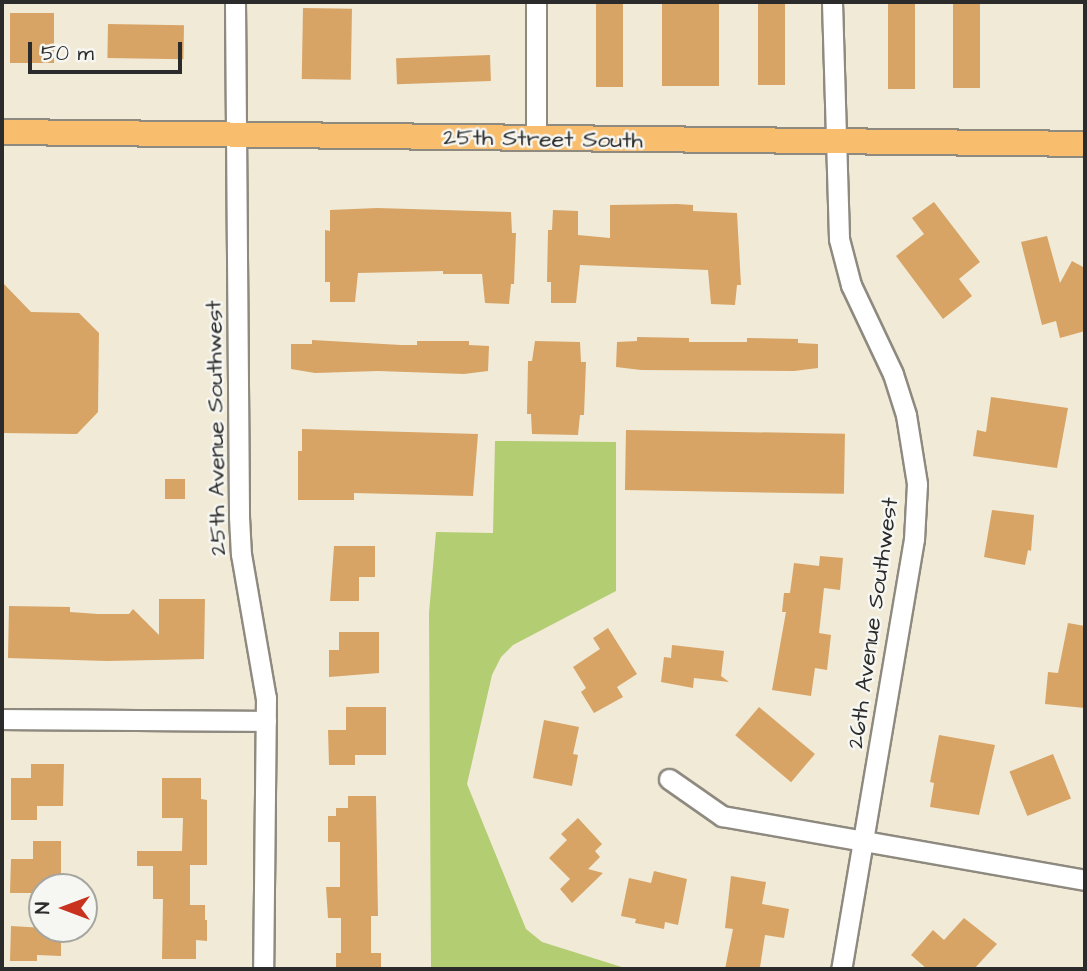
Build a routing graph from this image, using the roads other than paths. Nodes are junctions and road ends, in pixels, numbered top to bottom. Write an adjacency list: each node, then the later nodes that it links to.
1 (235, 2): 5 (street, 25th Avenue Southwest)
2 (536, 2): 6 (street)
3 (832, 2): 7 (street, 26th Avenue Southwest)
4 (2, 132): 5 (main road, 25th Street South)
5 (236, 136): 6 (main road, 25th Street South); 10 (street, 25th Avenue Southwest)
6 (536, 139): 7 (main road, 25th Street South)
7 (834, 143): 8 (main road, 25th Street South); 12 (street, 26th Avenue Southwest)
8 (1085, 144)
9 (2, 719): 10 (street)
10 (266, 721): 14 (street, 25th Avenue Southwest)
11 (669, 779): 12 (street)
12 (865, 840): 13 (street); 15 (street, 26th Avenue Southwest)
13 (1085, 880)
14 (263, 969)
15 (841, 969)

